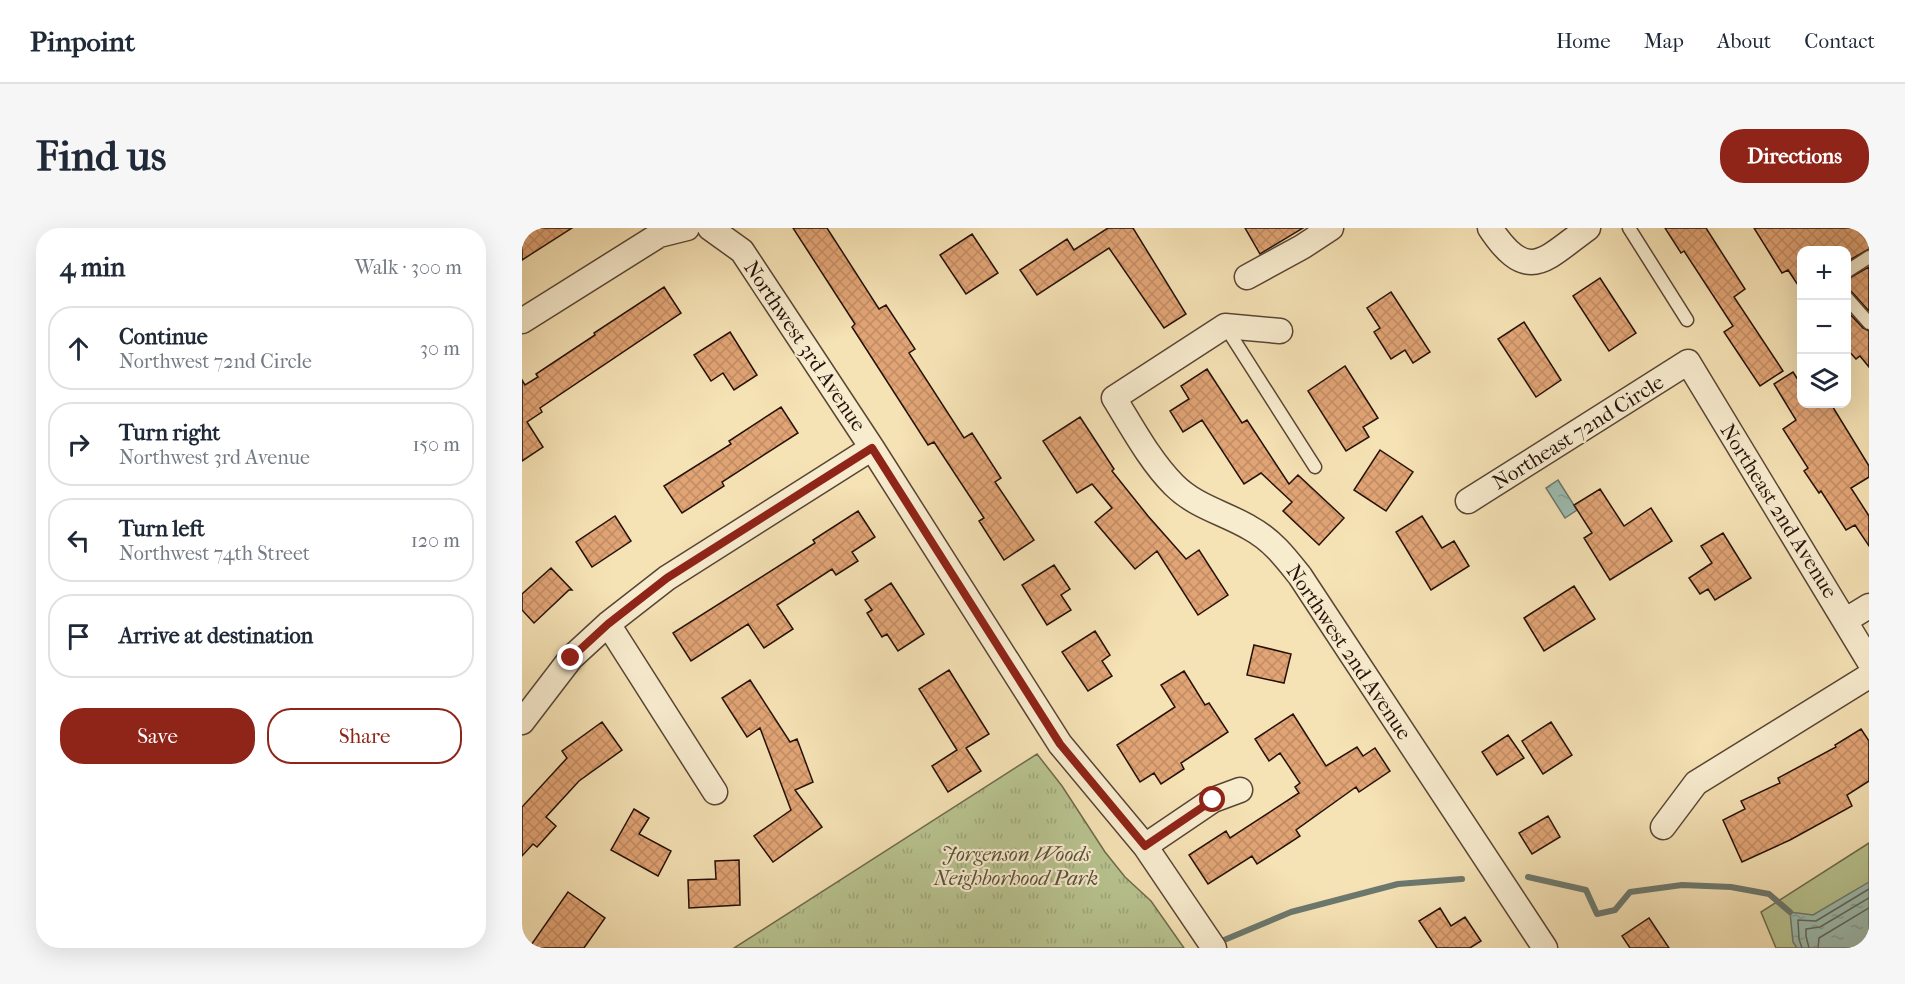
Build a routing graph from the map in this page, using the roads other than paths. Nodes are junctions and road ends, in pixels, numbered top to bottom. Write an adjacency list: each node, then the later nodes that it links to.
1 (687, 228): 12 (street)
2 (710, 228): 17 (street, Northwest 3rd Avenue)
3 (1331, 228): 9 (street)
4 (1490, 228): 5 (street)
5 (1588, 228)
6 (1629, 228): 11 (lane)
7 (1869, 258): 8 (lane)
8 (1851, 269)
9 (1247, 277)
10 (1849, 300): 13 (lane)
11 (1687, 320)
12 (522, 321)
13 (1869, 323)
14 (1225, 326): 15 (street); 18 (lane); 31 (street, Northwest 2nd Avenue)
15 (1280, 331)
16 (1688, 362): 19 (street, Northeast 72nd Circle); 21 (street, Northeast 2nd Avenue)
17 (872, 448): 22 (street); 29 (street, Northwest 3rd Avenue)
18 (1315, 467)
19 (1468, 501)
20 (1869, 606): 21 (street)
21 (1846, 620): 23 (street, Northeast 2nd Avenue)
22 (608, 624): 25 (street); 27 (street)
23 (1869, 661)
24 (1869, 675): 28 (street)
25 (522, 722)
26 (1240, 790): 29 (street)
27 (715, 792)
28 (1663, 827)
29 (1145, 846): 30 (street, Northwest 3rd Avenue)
30 (1214, 948)
31 (1545, 948)

